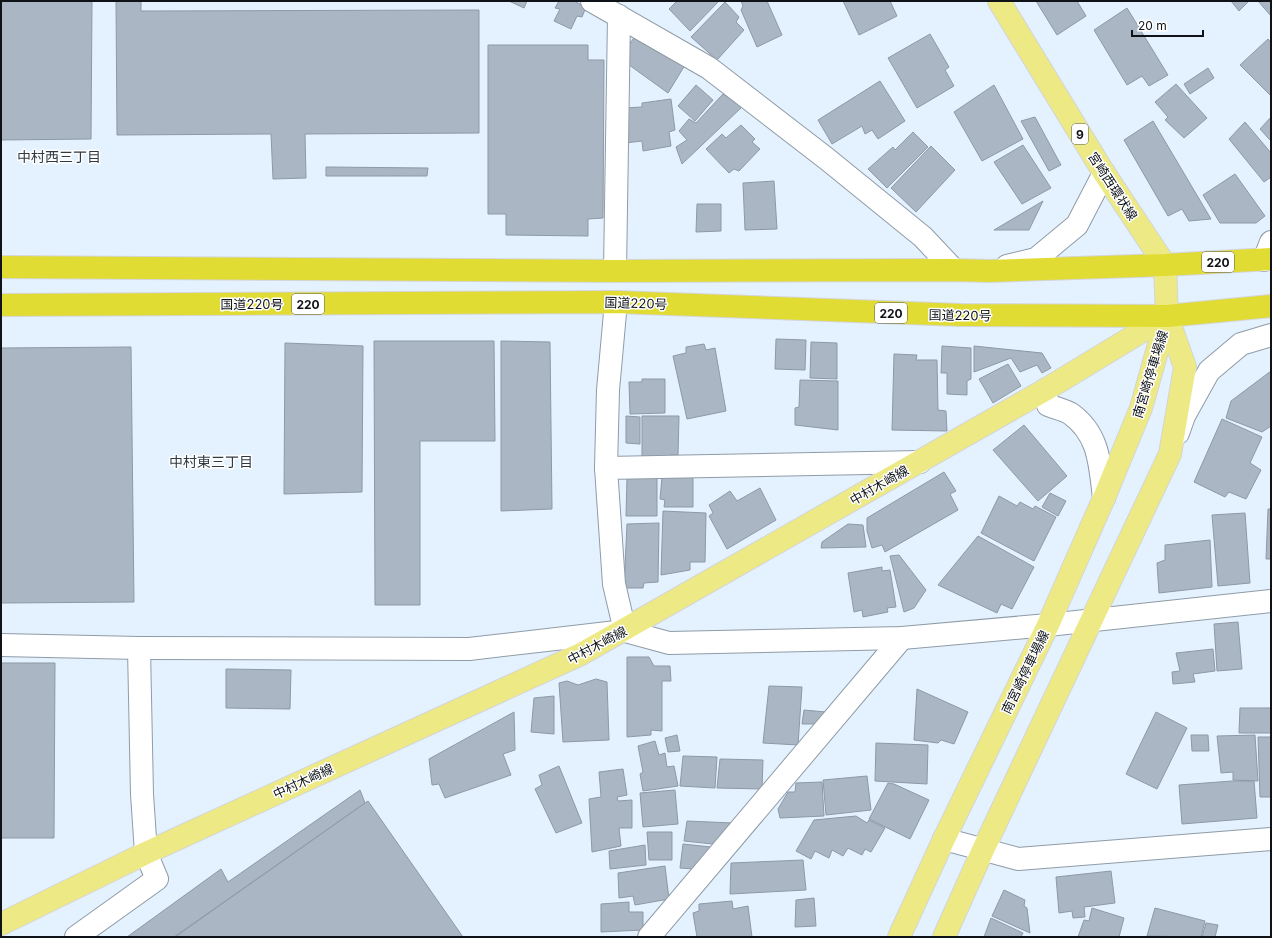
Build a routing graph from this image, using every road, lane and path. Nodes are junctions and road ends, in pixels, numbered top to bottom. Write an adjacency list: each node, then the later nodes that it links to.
1 (592, 1): 3 (street)
2 (999, 1): 4 (main road, 宮崎西環状線 / 9)
3 (619, 16): 8 (street); 9 (street)
4 (1104, 173): 6 (main road, 宮崎西環状線 / 9); 10 (street)
5 (1269, 254): 6 (highway, 220)
6 (1165, 265): 10 (highway, 220); 14 (main road)
7 (1, 267): 9 (highway, 220)
8 (954, 270): 9 (highway, 220); 10 (highway, 220)
9 (615, 271)
10 (989, 271)
11 (616, 302): 12 (highway, 国道220号 / 220); 14 (highway, 国道220号 / 220); 19 (street)
12 (1, 305)
13 (1271, 306): 14 (highway, 国道220号 / 220)
14 (1167, 316): 16 (main road, 中村木崎線); 17 (main road, 南宮崎停車場線); 20 (main road, 南宮崎停車場線)
15 (1271, 335): 17 (street)
16 (1045, 390): 18 (main road, 中村木崎線); 20 (street)
17 (1170, 454): 22 (main road, 南宮崎停車場線)
18 (920, 462): 19 (street); 24 (main road, 中村木崎線)
19 (606, 468): 24 (street)
20 (1104, 498): 23 (main road, 南宮崎停車場線)
21 (1271, 601): 22 (street)
22 (1092, 620): 23 (street); 30 (main road, 南宮崎停車場線)
23 (1048, 625): 25 (street); 28 (main road, 南宮崎停車場線)
24 (625, 630): 25 (street); 27 (street); 31 (main road, 中村木崎線)
25 (902, 638): 34 (street)
26 (1, 646): 27 (street)
27 (139, 648): 31 (street)
28 (944, 839): 30 (street); 35 (main road, 南宮崎停車場線)
29 (1271, 839): 30 (street)
30 (983, 850): 36 (main road, 南宮崎停車場線)
31 (146, 853): 32 (main road, 中村木崎線); 33 (street)
32 (1, 924)
33 (76, 937)
34 (649, 937)
35 (899, 937)
36 (944, 937)

